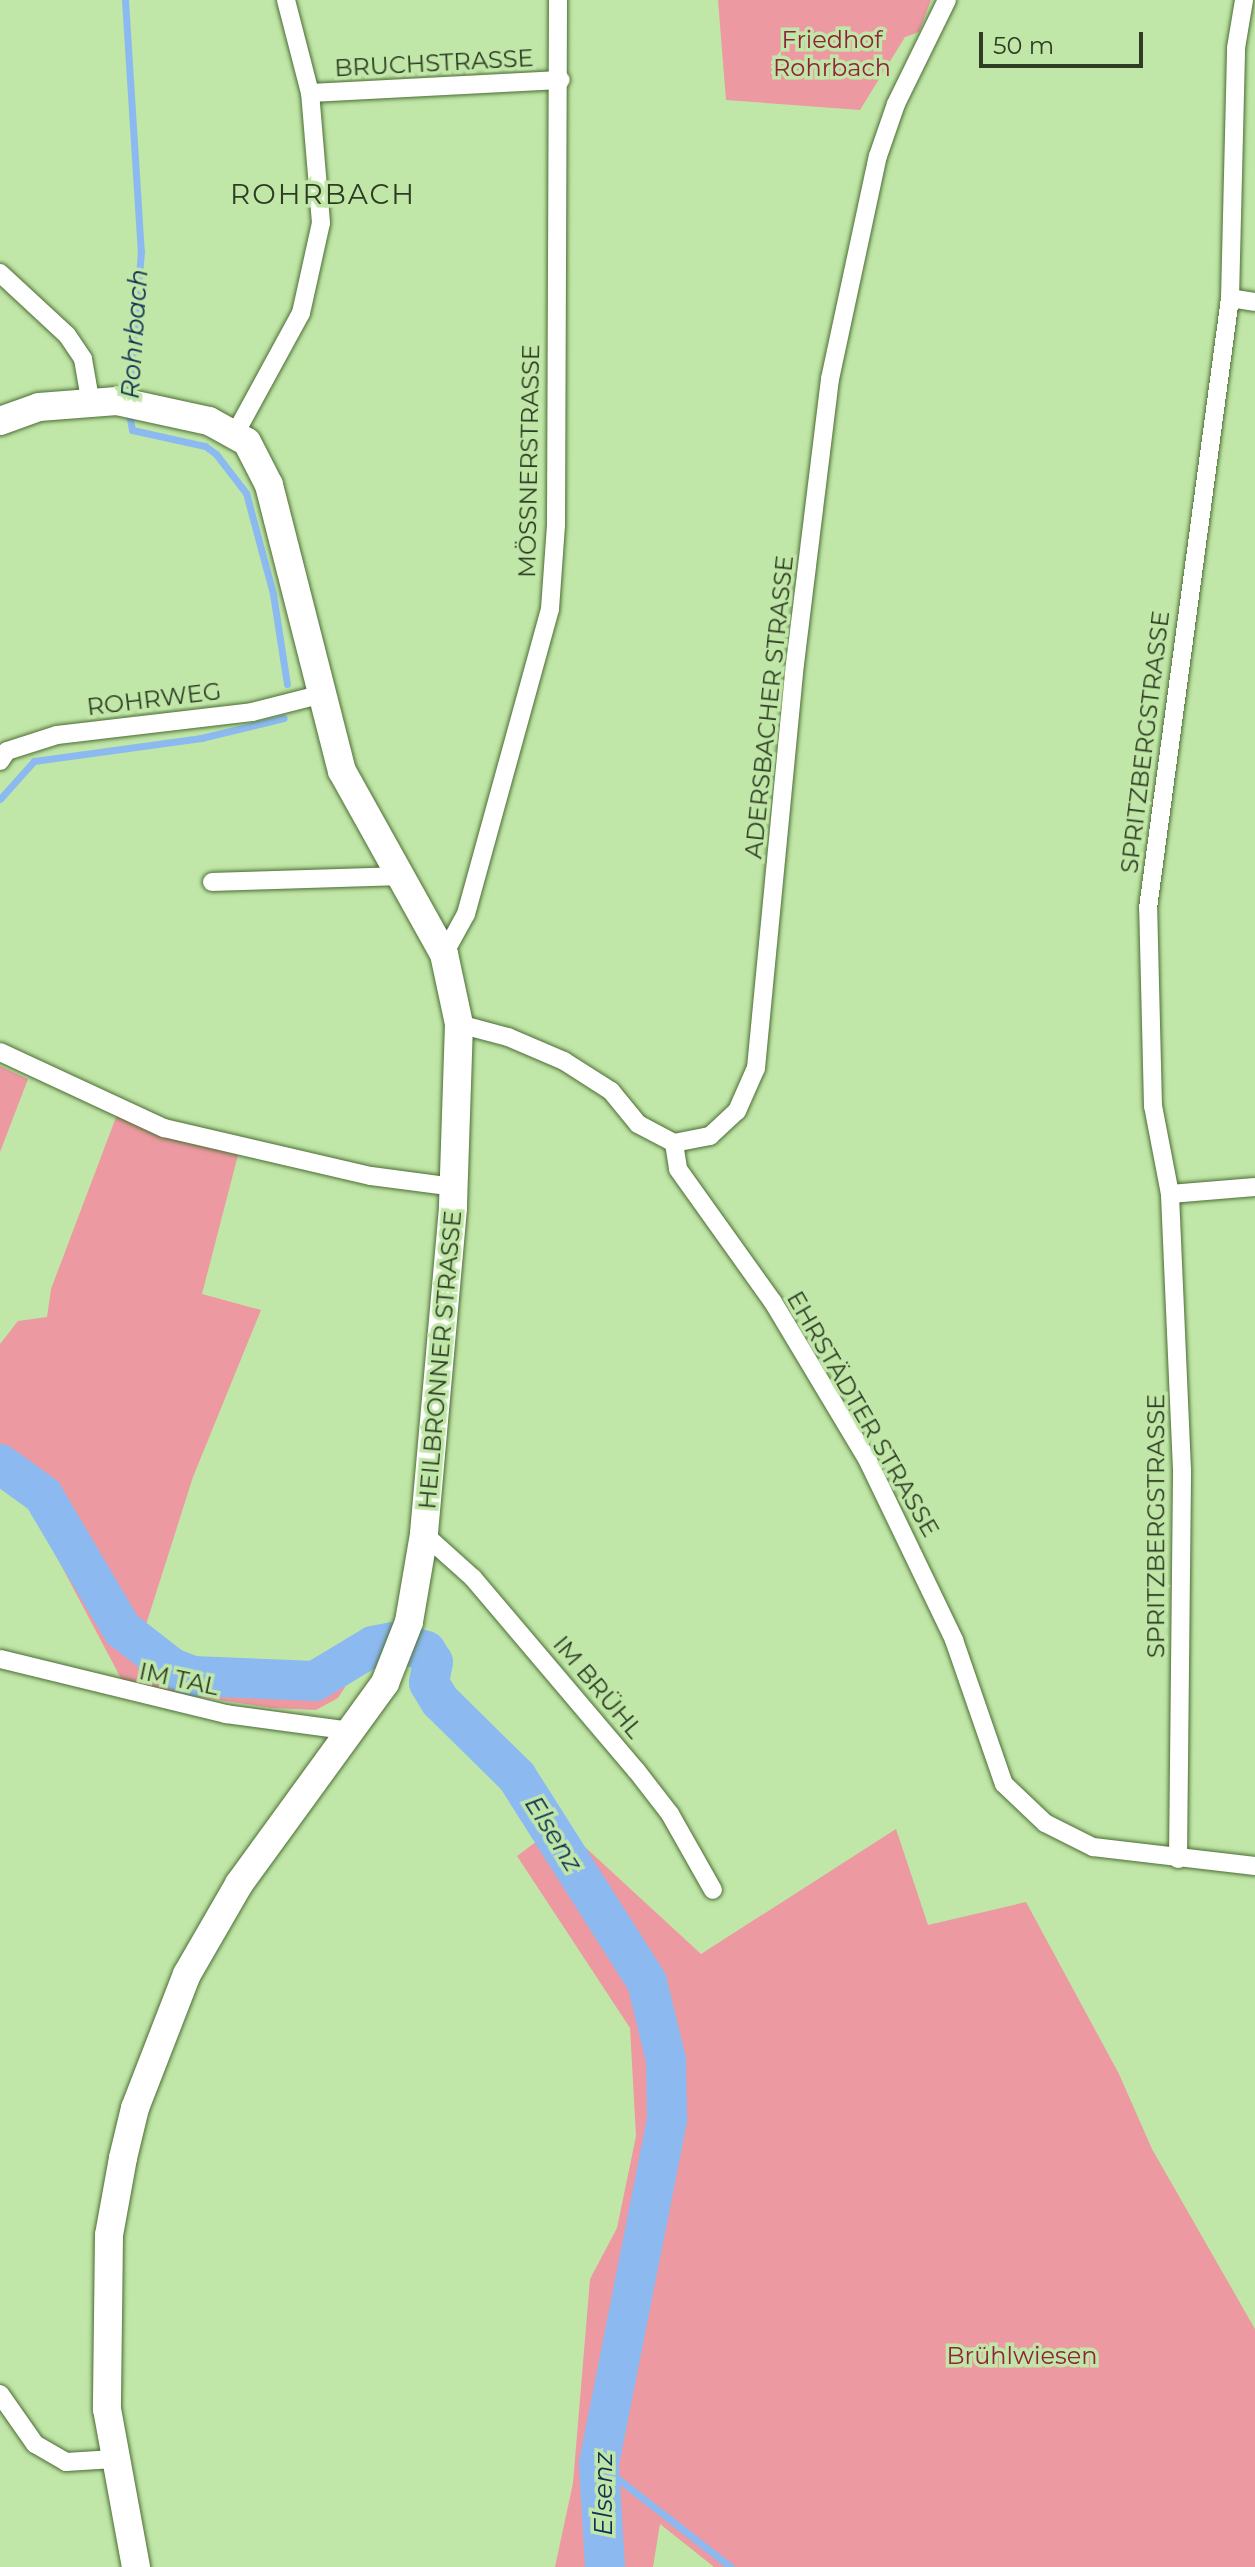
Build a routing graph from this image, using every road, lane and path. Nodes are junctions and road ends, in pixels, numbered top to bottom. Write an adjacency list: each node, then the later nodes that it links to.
1 (286, 0): 6 (street, BRUCHSTRASSE)
2 (558, 0): 5 (street, MÖSSNERSTRASSE)
3 (947, 0): 20 (street, ADERSBACHER STRASSE)
4 (1244, 0): 8 (street, SPRITZBERGSTRASSE)
5 (561, 80): 6 (street, BRUCHSTRASSE); 17 (street, MÖSSNERSTRASSE)
6 (310, 93): 12 (street, BRUCHSTRASSE)
7 (0, 273): 10 (street)
8 (1230, 298): 9 (street); 23 (street, SPRITZBERGSTRASSE)
9 (1255, 302)
10 (104, 400): 11 (main road, HEILBRONNER STRASSE); 12 (main road, HEILBRONNER STRASSE)
11 (0, 421)
12 (235, 434): 13 (main road, HEILBRONNER STRASSE)
13 (319, 695): 14 (street, ROHRWEG); 15 (main road, HEILBRONNER STRASSE)
14 (0, 761)
15 (402, 876): 16 (street); 17 (main road, HEILBRONNER STRASSE)
16 (212, 882)
17 (444, 954): 18 (main road, HEILBRONNER STRASSE)
18 (459, 1024): 20 (street); 21 (main road, HEILBRONNER STRASSE)
19 (0, 1052): 21 (street)
20 (674, 1143): 27 (street, EHRSTÄDTER STRASSE)
21 (455, 1187): 24 (main road, HEILBRONNER STRASSE)
22 (1255, 1187): 23 (street)
23 (1170, 1194): 27 (street, SPRITZBERGSTRASSE)
24 (424, 1534): 26 (main road, HEILBRONNER STRASSE); 29 (street, IM BRÜHL)
25 (0, 1659): 26 (street, IM TAL)
26 (351, 1731): 31 (main road, HEILBRONNER STRASSE)
27 (1178, 1859): 28 (street, EHRSTÄDTER STRASSE)
28 (1255, 1866)
29 (713, 1890)
30 (0, 2394): 31 (street)
31 (114, 2459): 32 (main road, HEILBRONNER STRASSE)
32 (136, 2567)

